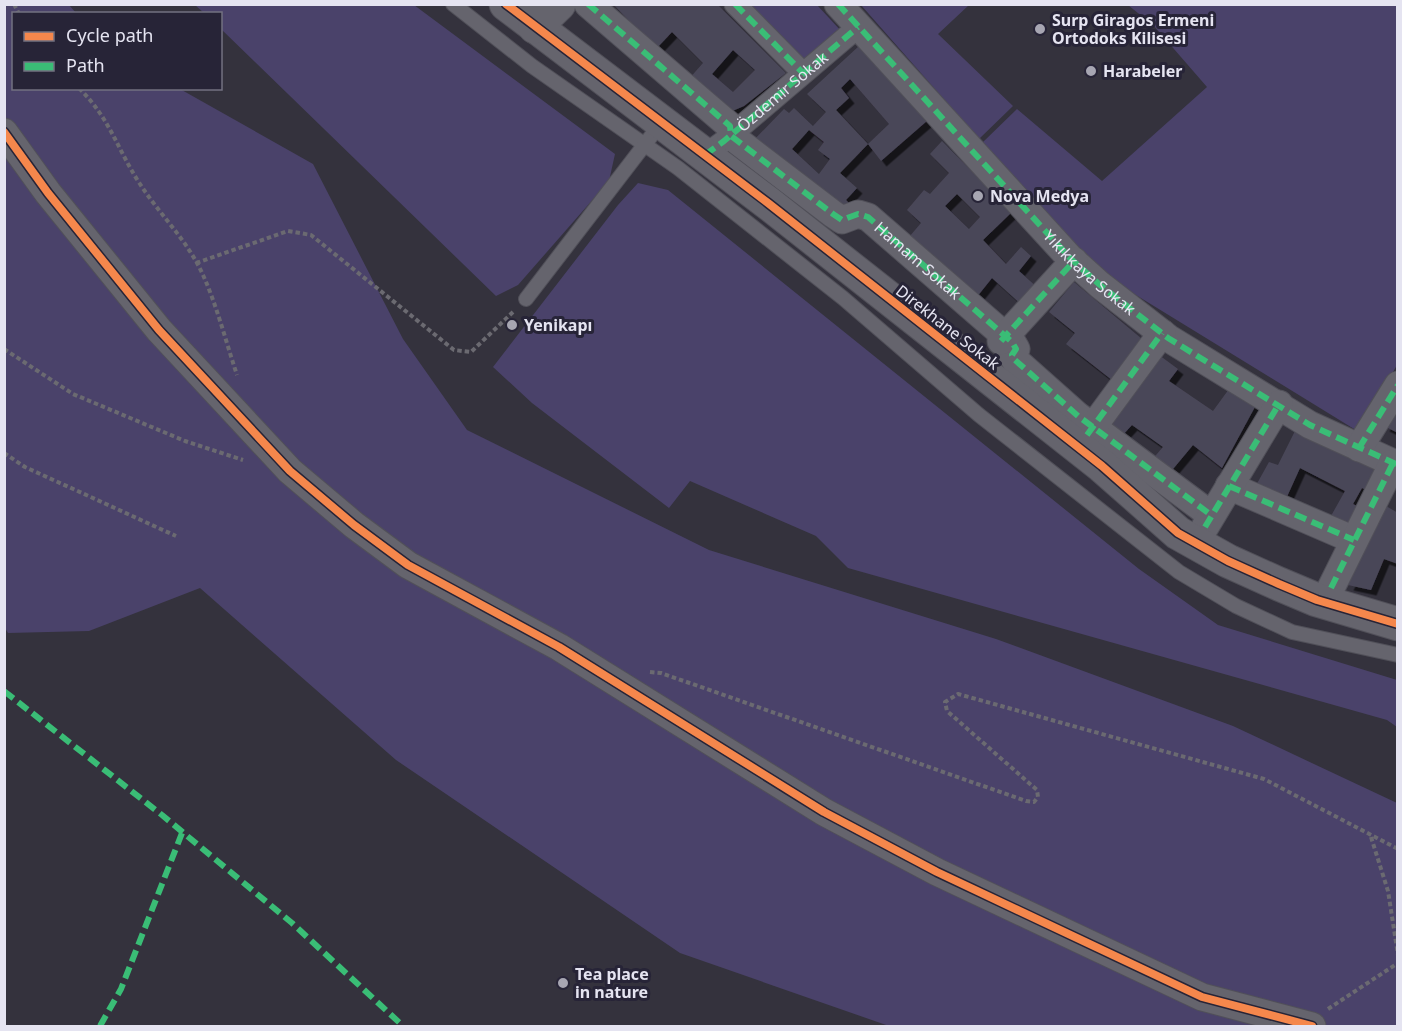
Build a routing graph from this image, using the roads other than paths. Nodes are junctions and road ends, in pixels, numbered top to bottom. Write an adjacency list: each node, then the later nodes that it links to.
1 (453, 4): 11 (lane)
2 (506, 4): 7 (street, Direkhane Sokak)
3 (559, 4): 7 (street)
4 (588, 4): 12 (street, Hamam Sokak)
5 (735, 4): 9 (street)
6 (838, 4): 8 (street, Yıkıkkaya Sokak)
7 (534, 27): 11 (street, Direkhane Sokak)
8 (858, 27): 9 (street, Özdemir Sokak); 15 (street, Yıkıkkaya Sokak)
9 (802, 73): 12 (street, Özdemir Sokak)
10 (4, 132): 14 (street)
11 (654, 134): 13 (street, Direkhane Sokak); 16 (lane); 28 (lane)
12 (731, 136): 13 (street, Özdemir Sokak); 18 (street, Hamam Sokak)
13 (705, 155): 27 (street, Direkhane Sokak)
14 (15, 162): 29 (street)
15 (1074, 261): 17 (street, Yıkıkkaya Sokak); 18 (street)
16 (526, 299)
17 (1162, 333): 20 (street, Yıkıkkaya Sokak); 21 (street)
18 (1003, 339): 21 (street, Hamam Sokak)
19 (1398, 385): 22 (street)
20 (1280, 404): 22 (street, Yıkıkkaya Sokak); 24 (street)
21 (1089, 431): 24 (street, Hamam Sokak)
22 (1359, 448): 23 (street, Yıkıkkaya Sokak)
23 (1395, 464): 25 (street)
24 (1229, 486): 25 (street)
25 (1354, 540): 26 (street)
26 (1331, 588)
27 (1398, 624)
28 (1398, 655)
29 (1308, 1025)

